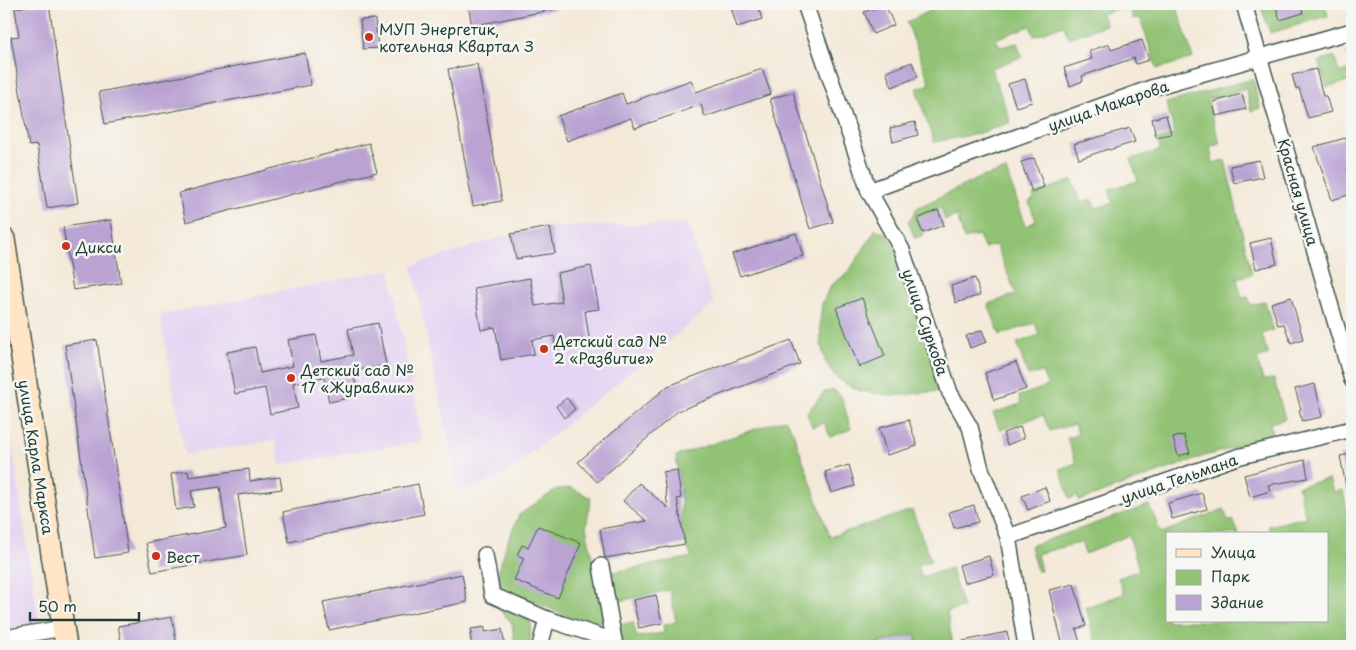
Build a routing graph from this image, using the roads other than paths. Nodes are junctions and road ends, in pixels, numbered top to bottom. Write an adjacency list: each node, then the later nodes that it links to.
1 (805, 4): 5 (street, улица Суркова)
2 (1244, 4): 4 (street, Красная улица)
3 (1352, 31): 4 (street, улица Макарова)
4 (1260, 57): 5 (street, улица Макарова); 7 (street, Красная улица)
5 (869, 191): 9 (street, улица Суркова)
6 (4, 238): 13 (street, улица Карла Маркса)
7 (1352, 380)
8 (1352, 428): 9 (street, улица Тельмана)
9 (1008, 537): 17 (street, улица Суркова)
10 (485, 555): 12 (street)
11 (601, 566): 15 (street)
12 (547, 619): 15 (street); 16 (street)
13 (64, 637): 14 (street)
14 (4, 638)
15 (614, 644)
16 (540, 646)
17 (1026, 646)

